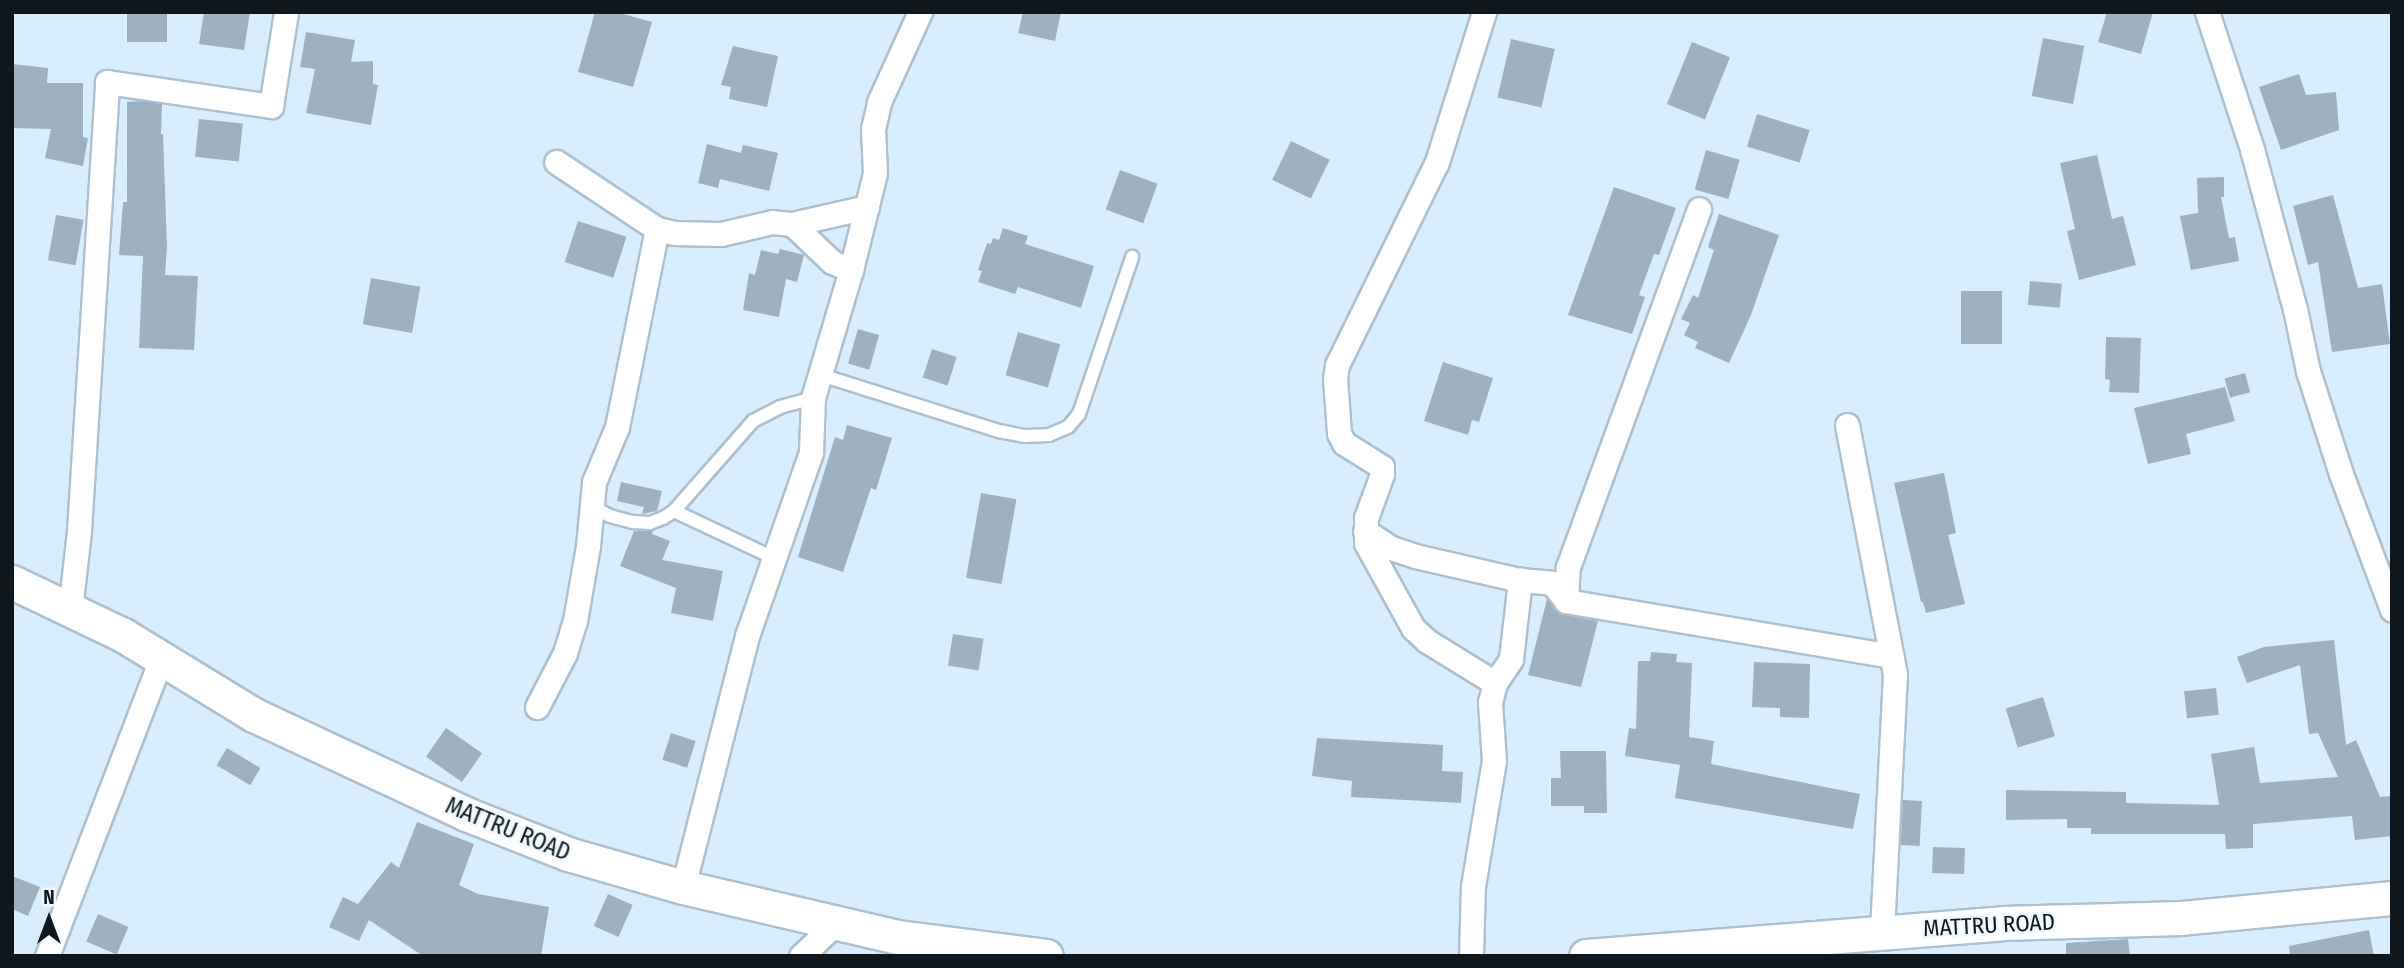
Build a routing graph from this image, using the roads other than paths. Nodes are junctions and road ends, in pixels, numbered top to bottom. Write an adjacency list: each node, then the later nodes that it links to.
1 (286, 12): 22 (street)
2 (920, 12): 6 (street)
3 (1484, 12): 17 (street)
4 (2207, 12): 23 (street)
5 (556, 162): 9 (street)
6 (867, 207): 8 (street); 11 (street)
7 (1699, 209): 21 (street)
8 (792, 224): 9 (street); 11 (street)
9 (657, 229): 15 (street)
10 (1132, 257): 12 (lane)
11 (851, 270): 12 (street)
12 (821, 375): 13 (street)
13 (813, 397): 16 (lane); 18 (street)
14 (1847, 425): 24 (street)
15 (591, 506): 16 (lane); 27 (street)
16 (674, 511): 18 (lane)
17 (1365, 531): 19 (street); 26 (street)
18 (776, 559): 28 (street)
19 (1520, 580): 21 (street); 26 (street)
20 (12, 582): 22 (main road, MATTRU ROAD)
21 (1566, 601): 24 (street)
22 (70, 610): 25 (main road, MATTRU ROAD)
23 (2392, 610)
24 (1891, 656): 31 (street)
25 (161, 659): 28 (main road, MATTRU ROAD); 32 (street)
26 (1495, 683): 35 (street)
27 (537, 707)
28 (683, 887): 30 (main road, MATTRU ROAD)
29 (2392, 898): 31 (main road, MATTRU ROAD)
30 (835, 924): 33 (street); 34 (main road, MATTRU ROAD)
31 (1882, 932): 36 (main road, MATTRU ROAD)
32 (47, 956)
33 (801, 956)
34 (1046, 956)
35 (1471, 956)
36 (1586, 956)

